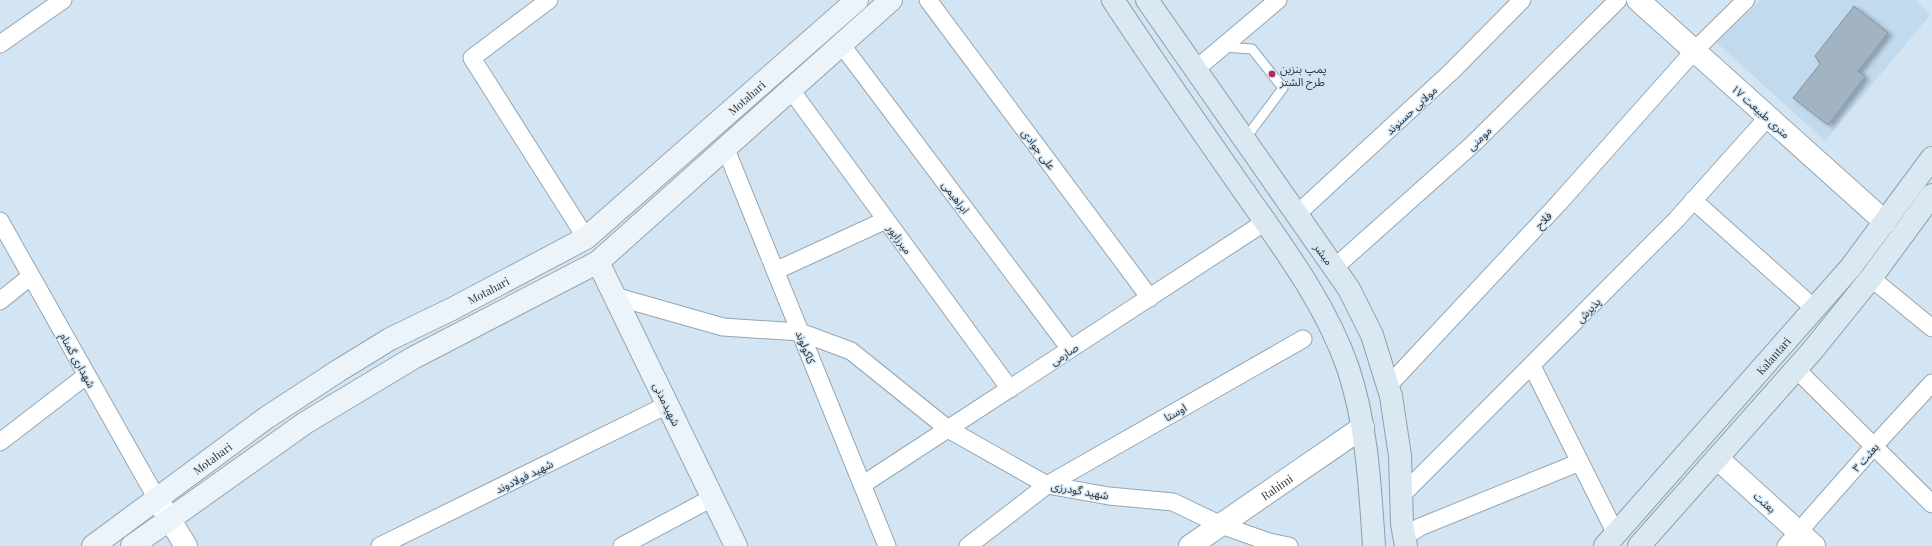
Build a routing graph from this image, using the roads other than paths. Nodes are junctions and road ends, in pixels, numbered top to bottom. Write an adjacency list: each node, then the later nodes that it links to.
1 (63, 0): 13 (street)
2 (549, 0): 30 (street)
3 (857, 0): 30 (main road, Motahari)
4 (891, 0): 14 (main road)
5 (928, 0): 37 (street, علی جوادی)
6 (1113, 0): 28 (main road)
7 (1147, 0): 17 (main road, مبشر)
8 (1278, 0): 15 (street)
9 (1522, 0): 25 (street, مولایی حسنوند)
10 (1618, 0): 32 (street, مومنی)
11 (1638, 0): 16 (street, ۱۷ متری طبیعت)
12 (1746, 0): 16 (street, فلاح)
13 (0, 44)
14 (841, 44): 18 (main road); 43 (street, ابراهیمی)
15 (1222, 47): 17 (street); 20 (lane)
16 (1694, 50): 19 (street, ۱۷ متری طبیعت); 48 (street, فلاح)
17 (1196, 69): 20 (main road, مبشر)
18 (791, 90): 21 (main road); 26 (street, میرزاپور)
19 (1768, 117): 24 (street, پذیرش); 29 (street, ۱۷ متری طبیعت)
20 (1244, 140): 25 (main road, مبشر)
21 (725, 147): 31 (main road); 33 (street, کاکولوند)
22 (1932, 158): 29 (main road, Kalantari)
23 (1932, 195): 35 (main road)
24 (1693, 200): 39 (street); 44 (street, پذیرش)
25 (1296, 215): 32 (main road, مبشر)
26 (886, 220): 33 (street); 49 (street, میرزاپور)
27 (0, 221): 34 (street, شهداری گمنام)
28 (1265, 222): 37 (street, صارمی); 51 (main road)
29 (1885, 222): 39 (main road, Kalantari)
30 (586, 238): 31 (street); 61 (main road, Motahari)
31 (598, 262): 36 (main road, شهیدمدنی); 63 (main road)
32 (1334, 268): 48 (main road, مبشر)
33 (775, 271): 41 (street, کاکولوند)
34 (32, 276): 38 (street); 46 (street, شهداری گمنام)
35 (1870, 278): 40 (street); 45 (main road)
36 (614, 296): 41 (street, شهید گودرزی); 50 (main road, شهیدمدنی)
37 (1150, 298): 43 (street, صارمی)
38 (0, 301)
39 (1815, 309): 65 (main road, Kalantari)
40 (1932, 328)
41 (800, 332): 52 (street, شهید گودرزی); 57 (street, کاکولوند)
42 (1303, 339): 58 (street, اوستا)
43 (1070, 349): 49 (street, صارمی)
44 (1532, 366): 56 (street); 59 (street, پذیرش)
45 (1796, 369): 54 (street); 55 (main road)
46 (87, 375): 53 (street); 61 (street, شهداری گمنام)
47 (1932, 383): 54 (street, بعثت ۳)
48 (1388, 386): 59 (main road, مبشر)
49 (1010, 389): 52 (street, صارمی)
50 (667, 405): 60 (main road, شهیدمدنی); 72 (street, شهید فولادوند)
51 (1362, 427): 64 (street, Rahimi); 79 (main road)
52 (948, 430): 57 (street, صارمی); 58 (street, شهید گودرزی)
53 (0, 442)
54 (1875, 445): 62 (street); 67 (street, بعثت ۳)
55 (1717, 458): 67 (street, بعثت); 80 (main road)
56 (1580, 462): 65 (street); 66 (street)
57 (862, 485): 75 (street, کاکولوند)
58 (1047, 485): 64 (street, شهید گودرزی); 76 (street, اوستا)
59 (1401, 496): 66 (main road, مبشر)
60 (712, 498): 73 (street); 74 (main road, شهیدمدنی)
61 (157, 499): 63 (street); 69 (main road, Motahari)
62 (1932, 504)
63 (169, 519): 70 (main road); 71 (street)
64 (1221, 525): 68 (street, شهید گودرزی); 77 (street, Rahimi)
65 (1610, 540)
66 (1405, 541)
67 (1800, 542)
68 (1264, 543): 78 (street, شهید گودرزی)
69 (93, 546)
70 (132, 546)
71 (186, 546)
72 (380, 546)
73 (622, 546)
74 (736, 546)
75 (887, 546)
76 (968, 546)
77 (1190, 546)
78 (1289, 546)
79 (1374, 546)
80 (1639, 546)

